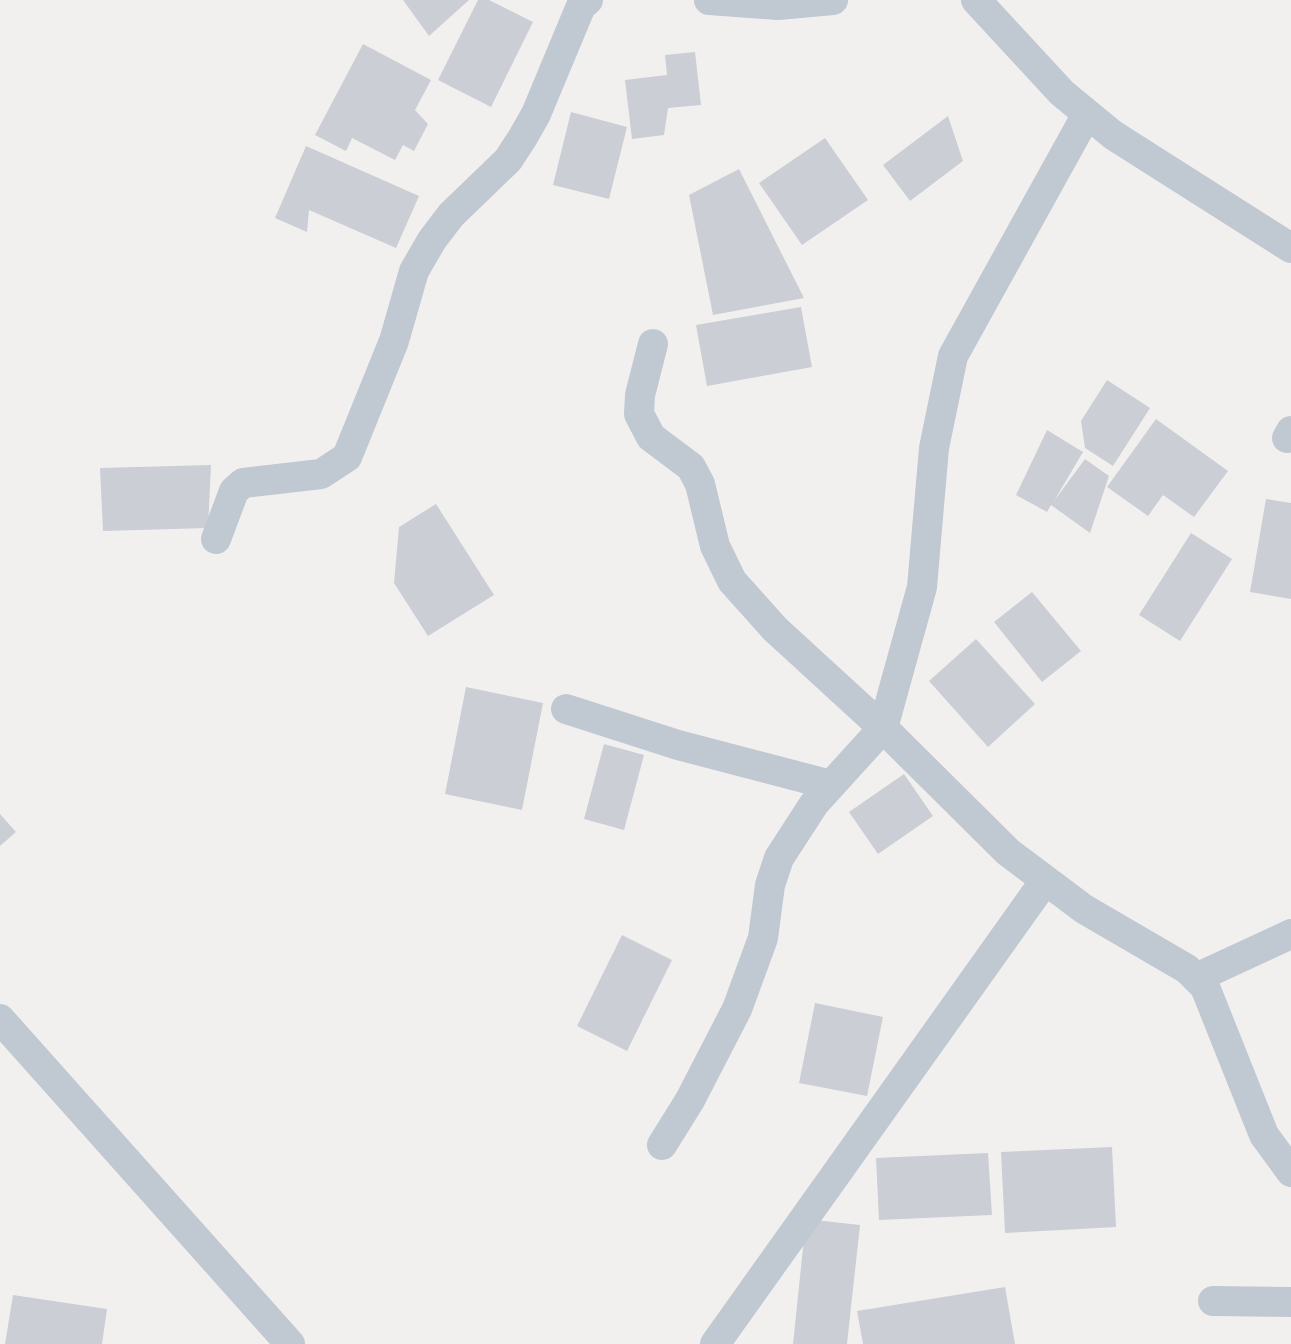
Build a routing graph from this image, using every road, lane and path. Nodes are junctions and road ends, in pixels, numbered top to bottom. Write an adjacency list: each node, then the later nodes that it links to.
1 (588, 0): 8 (street)
2 (709, 0): 3 (street)
3 (833, 0)
4 (976, 0): 5 (street)
5 (1087, 114): 6 (street); 10 (street)
6 (1291, 248)
7 (653, 344): 10 (street)
8 (216, 539)
9 (566, 709): 11 (street)
10 (883, 728): 11 (street); 12 (street)
11 (831, 785): 16 (street)
12 (1044, 882): 14 (street); 21 (street)
13 (1291, 934): 14 (street)
14 (1196, 978): 17 (street)
15 (0, 1019): 20 (street)
16 (662, 1145)
17 (1291, 1172)
18 (1213, 1301): 19 (street)
19 (1291, 1302)
20 (290, 1344)
21 (715, 1344)

